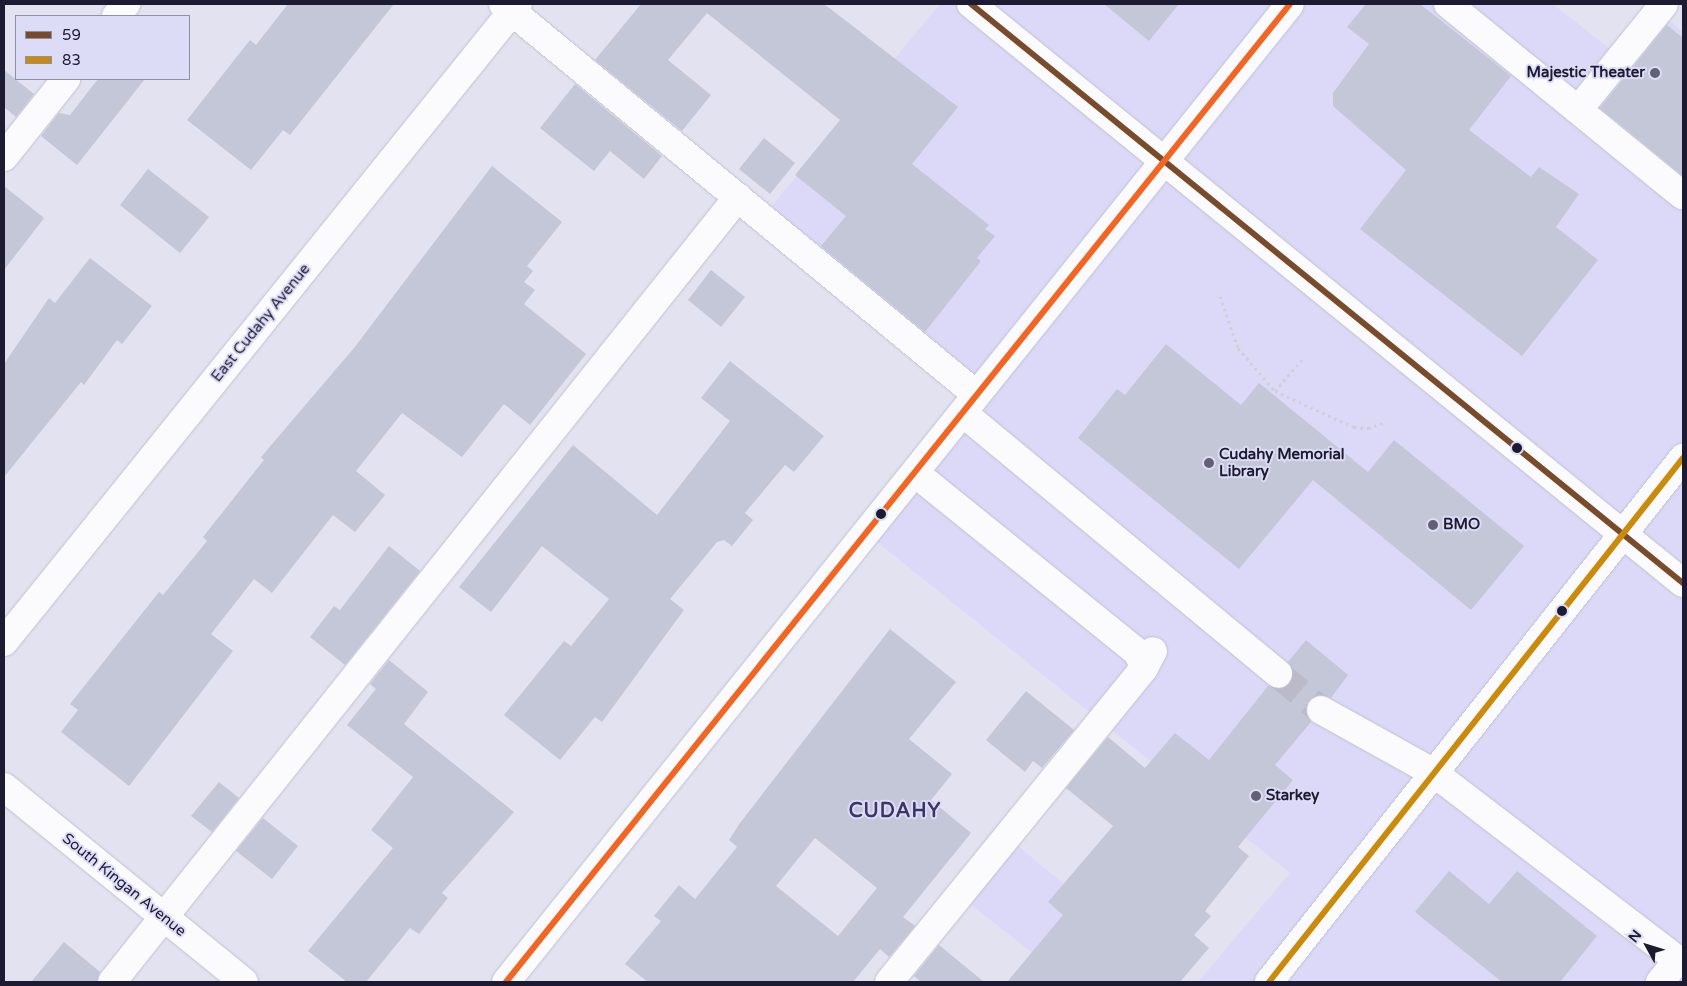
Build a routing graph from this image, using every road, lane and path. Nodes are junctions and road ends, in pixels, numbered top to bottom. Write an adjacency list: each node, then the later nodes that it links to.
1 (126, 4): 7 (street)
2 (971, 4): 11 (street)
3 (1290, 4): 11 (street)
4 (1448, 4): 9 (street)
5 (1664, 4): 9 (street)
6 (511, 6): 13 (street); 23 (street, East Cudahy Avenue)
7 (117, 15)
8 (65, 80): 10 (street)
9 (1578, 110): 12 (street)
10 (4, 157)
11 (1164, 160): 17 (street); 21 (street)
12 (1683, 196)
13 (738, 197): 17 (street); 28 (street)
14 (1220, 296): 16 (path)
15 (1304, 357): 16 (path)
16 (1275, 391): 18 (path)
17 (970, 404): 20 (street); 24 (street)
18 (1383, 423)
19 (1683, 458): 21 (street)
20 (914, 473): 32 (street); 33 (street)
21 (1622, 534): 22 (street); 26 (street)
22 (1683, 583)
23 (4, 642)
24 (1278, 674)
25 (1321, 710): 26 (street)
26 (1434, 773): 29 (street); 34 (street)
27 (4, 787): 28 (street, South Kingan Avenue)
28 (164, 917): 30 (street); 31 (street, South Kingan Avenue)
29 (1681, 962): 35 (street)
30 (112, 982)
31 (244, 982)
32 (506, 982)
33 (889, 982)
34 (1269, 982)
35 (1660, 982)

